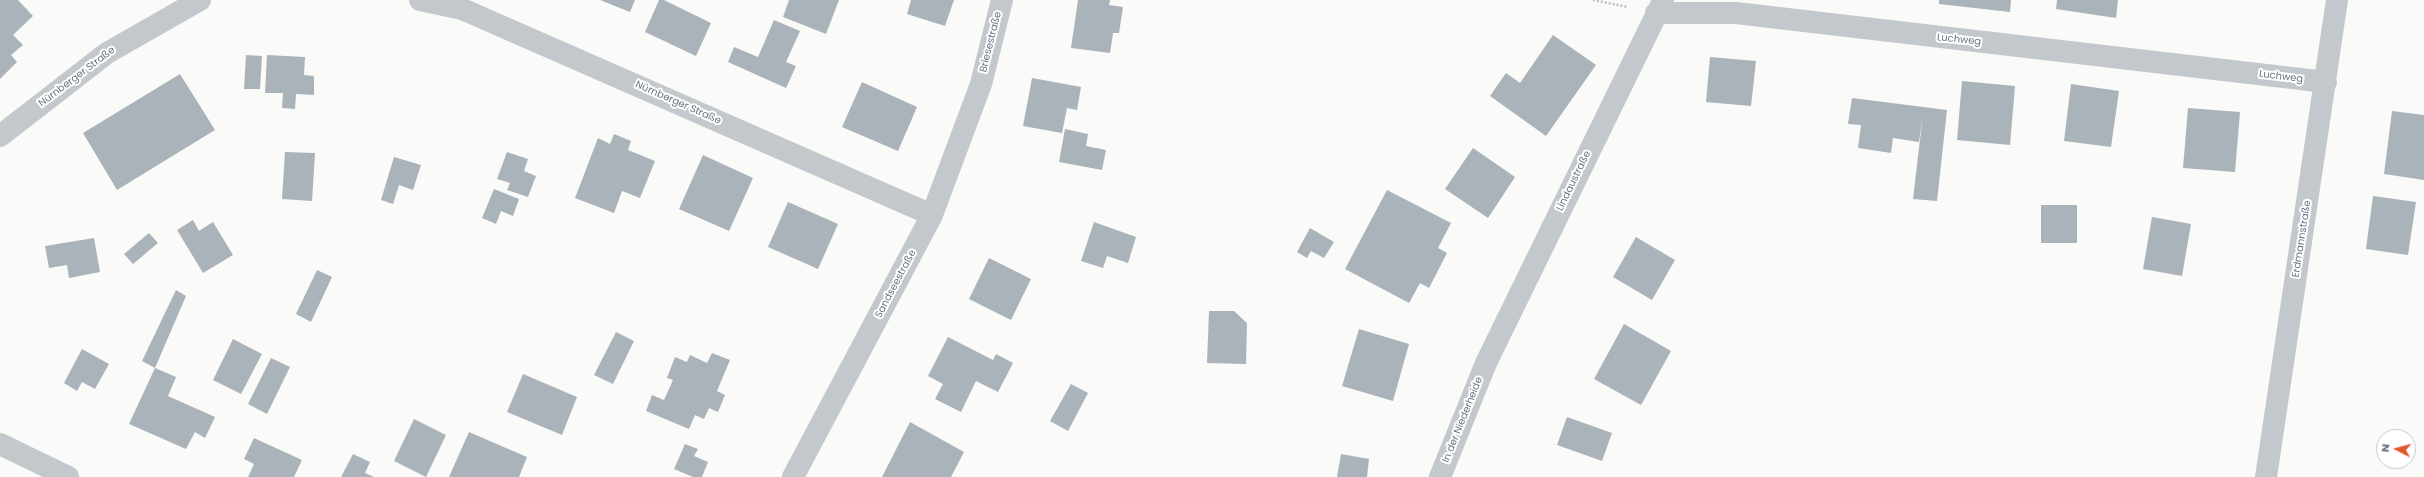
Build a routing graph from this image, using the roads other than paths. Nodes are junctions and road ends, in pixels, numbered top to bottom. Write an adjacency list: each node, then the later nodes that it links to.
1 (200, 0): 8 (street, Nürnberger Straße)
2 (420, 0): 9 (street, Nürnberger Straße)
3 (1002, 0): 7 (street, Briesestraße)
4 (2338, 0): 6 (street, Erdmannstraße)
5 (1660, 7): 6 (street, Luchweg); 10 (street, Lindaustraße)
6 (2326, 82): 15 (street, Erdmannstraße)
7 (981, 84): 9 (street, Sandseestraße)
8 (0, 136)
9 (932, 215): 13 (street, Sandseestraße)
10 (1486, 363): 14 (street, In der Niederheide)
11 (0, 444): 12 (street)
12 (68, 477)
13 (794, 477)
14 (1440, 477)
15 (2266, 477)

